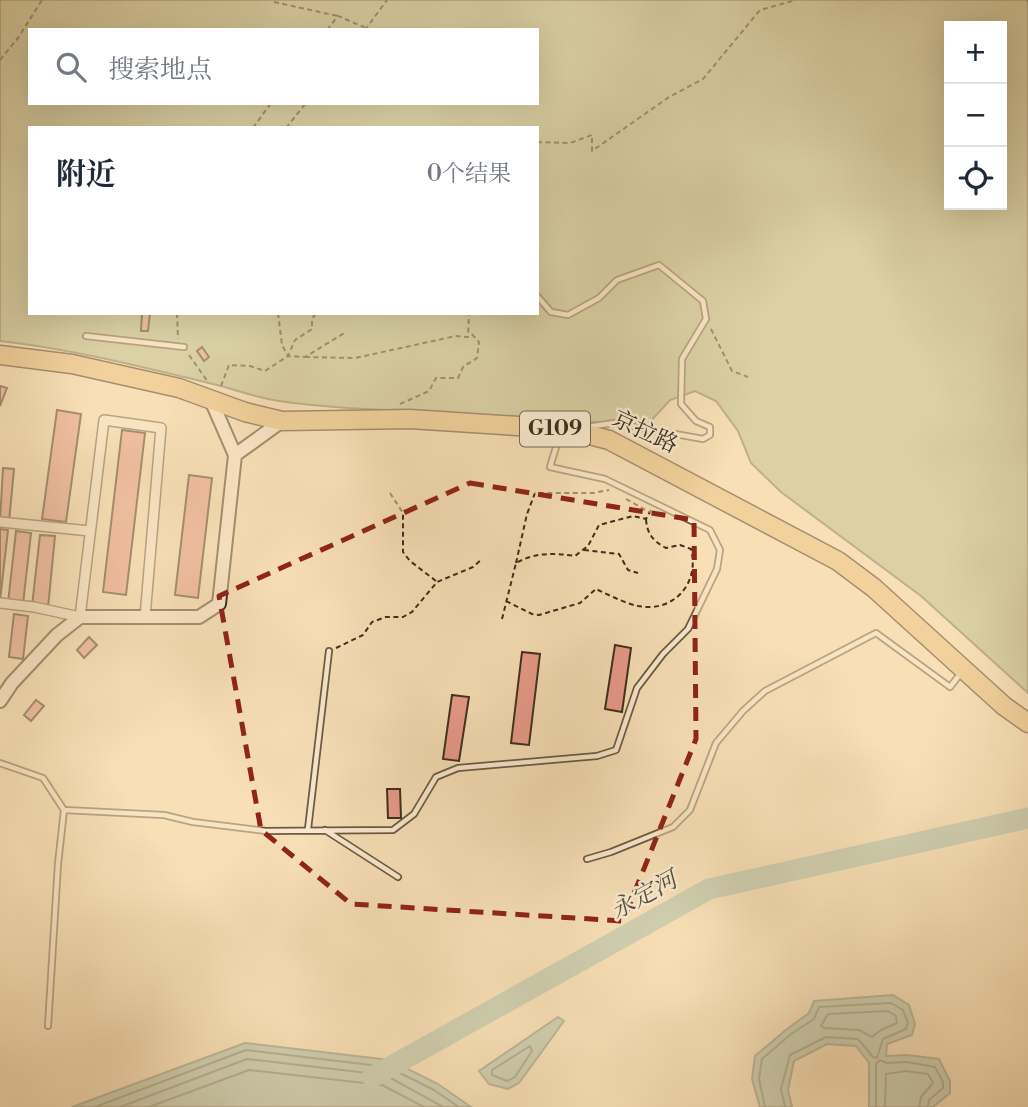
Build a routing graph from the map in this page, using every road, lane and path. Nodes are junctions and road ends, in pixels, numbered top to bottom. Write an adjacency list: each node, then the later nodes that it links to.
1 (42, 0): 9 (path)
2 (387, 0): 8 (path)
3 (796, 0): 14 (path)
4 (274, 2): 5 (path)
5 (338, 16): 6 (path); 7 (path)
6 (329, 28)
7 (364, 28)
8 (367, 28)
9 (0, 60)
10 (270, 105): 12 (path)
11 (304, 105): 13 (path)
12 (254, 126)
13 (288, 126)
14 (539, 142)
15 (539, 298): 20 (lane)
16 (177, 315): 24 (path)
17 (278, 315): 26 (path)
18 (315, 315): 26 (path)
19 (469, 315): 21 (path)
20 (706, 319): 28 (path); 33 (lane)
21 (468, 330): 27 (path); 30 (path)
22 (346, 332): 27 (path)
23 (86, 336): 24 (lane)
24 (184, 347): 29 (path)
25 (0, 355): 29 (highway, 京拉路 / G109)
26 (288, 356): 27 (path); 29 (path)
27 (305, 357)
28 (748, 377)
29 (216, 402): 31 (highway, 京拉路 / G109); 34 (street)
30 (396, 407)
31 (282, 421): 32 (highway, 京拉路 / G109); 34 (street)
32 (561, 430): 33 (highway, 京拉路 / G109); 38 (lane)
33 (582, 433): 54 (highway, 京拉路 / G109)
34 (235, 455): 51 (street)
35 (609, 490): 45 (path)
36 (390, 493): 47 (path)
37 (619, 495): 39 (path)
38 (656, 503): 39 (path); 60 (lane)
39 (650, 512): 40 (path)
40 (646, 519): 43 (path); 48 (path)
41 (0, 522): 42 (street)
42 (90, 531): 50 (street); 51 (street)
43 (583, 550): 45 (path); 46 (path)
44 (481, 560): 47 (path)
45 (516, 563): 48 (path)
46 (638, 573)
47 (437, 582): 53 (path)
48 (506, 601): 52 (path)
49 (0, 603): 50 (street)
50 (80, 617): 51 (street); 55 (street)
51 (145, 617)
52 (502, 619)
53 (329, 651): 59 (lane)
54 (964, 669): 56 (highway, 京拉路 / G109); 61 (lane)
55 (0, 701)
56 (1028, 723)
57 (0, 763): 58 (lane)
58 (64, 810): 59 (lane); 63 (lane)
59 (308, 829): 60 (lane)
60 (324, 830): 62 (lane)
61 (587, 859)
62 (398, 877)
63 (48, 1026)

